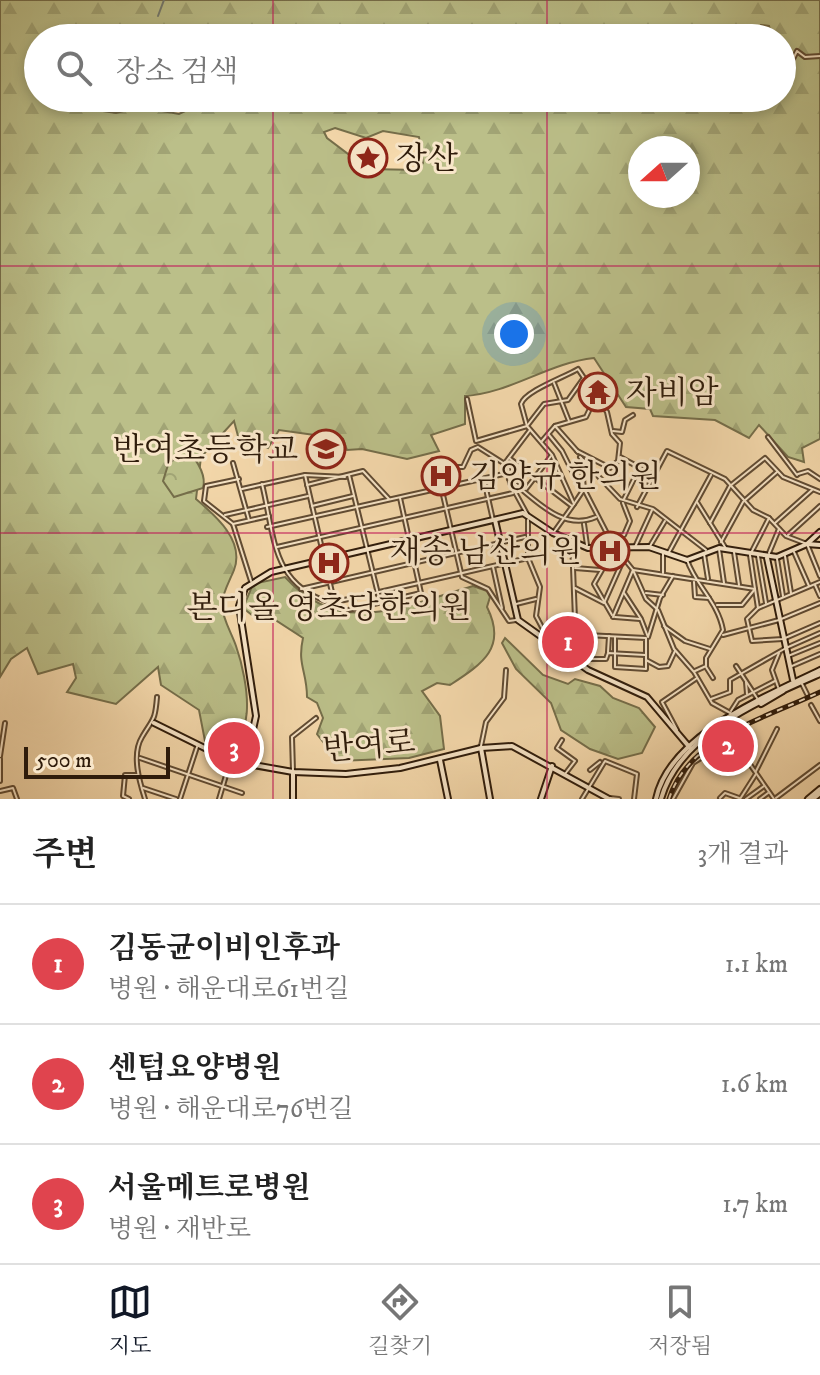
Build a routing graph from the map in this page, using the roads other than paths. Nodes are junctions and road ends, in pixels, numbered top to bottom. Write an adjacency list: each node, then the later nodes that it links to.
1 (796, 53): 2 (street)
2 (820, 56)
3 (584, 377): 4 (street); 5 (street); 7 (street)
4 (554, 383): 7 (street); 11 (street)
5 (595, 397): 9 (street); 12 (street)
6 (467, 399): 11 (street)
7 (562, 402): 9 (street); 11 (street)
8 (633, 415): 13 (street)
9 (569, 422): 10 (street)
10 (555, 426): 14 (street); 18 (street)
11 (529, 427): 17 (street); 22 (street)
12 (612, 431): 13 (street); 15 (street)
13 (617, 432): 15 (street)
14 (548, 434): 17 (street); 47 (street)
15 (613, 437): 21 (street)
16 (768, 437): 33 (street)
17 (541, 442): 19 (street)
18 (577, 451): 20 (street); 21 (street)
19 (552, 455): 35 (street); 60 (street)
20 (580, 457): 47 (street); 56 (street)
21 (619, 457): 27 (street)
22 (509, 458): 25 (street); 35 (street)
23 (433, 460): 26 (street)
24 (233, 463): 36 (street)
25 (505, 463): 26 (street); 29 (street)
26 (454, 467): 44 (street)
27 (639, 468): 32 (street); 56 (street)
28 (778, 471): 40 (street); 43 (street); 58 (street)
29 (509, 473): 37 (street); 38 (street)
30 (712, 474): 32 (street); 43 (street); 57 (street)
31 (305, 475): 34 (street); 41 (street); 42 (street)
32 (654, 475): 64 (street)
33 (797, 475): 39 (street); 40 (street)
34 (347, 476): 42 (street); 52 (street); 55 (street)
35 (535, 477): 48 (street); 60 (street)
36 (239, 479): 45 (street); 69 (street)
37 (484, 479): 44 (street); 54 (street)
38 (509, 479): 48 (street); 50 (street)
39 (820, 479)
40 (796, 482): 46 (street)
41 (262, 484): 45 (street); 59 (street)
42 (307, 485): 51 (street)
43 (730, 486): 58 (street); 80 (street)
44 (442, 488): 53 (street); 66 (street)
45 (242, 489): 65 (street)
46 (813, 489): 49 (street); 81 (street)
47 (583, 490): 60 (street); 72 (street)
48 (525, 491): 77 (street)
49 (820, 492)
50 (514, 493): 54 (street); 68 (street)
51 (309, 495): 59 (street); 61 (street)
52 (354, 496): 61 (street); 63 (street)
53 (400, 498): 55 (street); 73 (street)
54 (488, 499): 66 (street); 76 (street)
55 (390, 500): 63 (street)
56 (623, 501): 64 (street); 90 (street)
57 (697, 502): 80 (street); 87 (street)
58 (743, 502): 74 (street); 98 (street)
59 (267, 505): 65 (street); 70 (street)
60 (573, 505): 77 (street)
61 (312, 506): 71 (street)
62 (820, 506): 91 (street)
63 (357, 507): 71 (street); 84 (street)
64 (637, 507): 67 (street)
65 (247, 509): 69 (street); 75 (street)
66 (446, 509): 73 (street); 86 (street)
67 (653, 509): 78 (street); 101 (street)
68 (527, 513): 76 (main road); 89 (main road); 93 (street)
69 (224, 515): 82 (street)
70 (270, 516): 75 (street); 83 (street)
71 (314, 516): 83 (street); 92 (street)
72 (598, 516): 79 (street); 90 (street)
73 (405, 518): 84 (street); 94 (street)
74 (769, 518): 81 (street); 111 (street)
75 (249, 520): 82 (street)
76 (494, 520): 86 (main road); 96 (main road)
77 (563, 520): 79 (street); 89 (street)
78 (666, 520): 87 (street); 102 (street)
79 (583, 523): 103 (street)
80 (710, 523): 98 (street)
81 (774, 523): 85 (street)
82 (233, 524): 134 (street)
83 (270, 527): 100 (street)
84 (362, 528): 92 (street); 105 (street)
85 (780, 529): 91 (street); 117 (street)
86 (451, 531): 94 (main road); 110 (street)
87 (681, 531): 108 (street); 109 (street)
88 (820, 532): 97 (main road)
89 (553, 533): 95 (main road)
90 (609, 536): 104 (street)
91 (786, 536): 97 (street)
92 (319, 537): 100 (street); 118 (street)
93 (526, 537): 96 (street); 115 (street)
94 (410, 540): 105 (main road); 120 (street)
95 (572, 541): 103 (main road); 123 (street)
96 (500, 543): 110 (street); 121 (main road)
97 (807, 544): 99 (main road); 107 (main road); 131 (street)
98 (720, 545): 106 (main road); 109 (main road); 138 (street)
99 (820, 545)
100 (277, 547): 124 (street)
101 (635, 547): 102 (main road); 104 (main road)
102 (649, 547): 108 (main road)
103 (588, 548): 104 (main road)
104 (615, 548): 116 (street); 126 (street)
105 (367, 550): 118 (main road); 127 (street)
106 (734, 551): 111 (main road); 140 (street)
107 (794, 551): 112 (main road); 141 (street)
108 (666, 552): 119 (main road); 129 (street)
109 (706, 552): 119 (main road); 133 (street)
110 (456, 553): 120 (street); 128 (street)
111 (750, 555): 113 (main road); 144 (street)
112 (785, 555): 114 (main road); 148 (street)
113 (758, 556): 117 (main road); 159 (street)
114 (777, 557): 117 (main road); 151 (street)
115 (528, 558): 121 (street); 153 (street)
116 (624, 558): 125 (street); 157 (street)
117 (767, 558): 154 (main road)
118 (324, 560): 124 (main road); 135 (street)
119 (687, 560): 132 (street)
120 (415, 562): 127 (street); 137 (street)
121 (505, 563): 122 (street); 160 (main road)
122 (493, 566): 128 (street); 163 (street)
123 (573, 567): 126 (street); 142 (street)
124 (282, 569): 134 (main road); 143 (street)
125 (633, 570): 129 (street); 146 (street); 147 (street)
126 (601, 571): 157 (street)
127 (372, 572): 135 (street); 145 (street)
128 (461, 573): 137 (street); 163 (street)
129 (663, 575): 130 (street)
130 (673, 576): 132 (street); 149 (street)
131 (820, 576)
132 (693, 579): 133 (street); 152 (street); 152 (street)
133 (708, 581): 138 (street)
134 (252, 582): 228 (main road)
135 (329, 582): 143 (street); 156 (street)
136 (820, 582): 139 (street)
137 (419, 583): 145 (street); 155 (street)
138 (724, 584): 140 (street)
139 (815, 584): 141 (street); 150 (street)
140 (739, 586): 144 (street)
141 (809, 586): 148 (street)
142 (574, 587): 157 (street); 173 (street)
143 (301, 589): 156 (street)
144 (755, 589): 161 (street); 162 (street)
145 (377, 592): 155 (street); 156 (street)
146 (624, 592): 165 (street); 166 (street)
147 (643, 593): 149 (street); 164 (street)
148 (791, 594): 151 (street)
149 (664, 596): 164 (street)
150 (820, 596)
151 (784, 597): 154 (street)
152 (710, 598): 161 (street)
153 (538, 599): 160 (street); 174 (street)
154 (774, 601): 159 (street); 168 (main road)
155 (380, 602): 156 (street)
156 (334, 603)
157 (604, 603): 165 (street)
158 (820, 603): 168 (street)
159 (766, 604): 162 (street)
160 (514, 605): 167 (main road)
161 (716, 605): 177 (street)
162 (758, 608): 171 (street)
163 (502, 609): 167 (street)
164 (658, 610): 170 (street); 178 (street)
165 (613, 617): 166 (street)
166 (641, 619): 178 (street)
167 (518, 620): 180 (main road)
168 (779, 620): 171 (street); 179 (main road)
169 (820, 623): 179 (street)
170 (664, 626): 183 (street); 184 (street)
171 (749, 629): 177 (street); 179 (street)
172 (820, 633): 182 (street)
173 (586, 635): 174 (street); 175 (street)
174 (552, 636): 180 (street)
175 (609, 636): 176 (street); 186 (street)
176 (615, 636): 178 (street); 187 (street)
177 (722, 636): 183 (street)
178 (646, 638): 189 (street)
179 (783, 639): 182 (main road)
180 (549, 643): 191 (main road)
181 (820, 643): 190 (street)
182 (786, 648): 185 (street); 190 (main road)
183 (712, 649): 193 (street)
184 (675, 651): 192 (street); 197 (street)
185 (778, 652): 199 (street); 202 (street)
186 (608, 653): 187 (street); 191 (street)
187 (615, 654): 189 (street); 192 (street)
188 (820, 654): 195 (street)
189 (646, 655): 192 (street)
190 (788, 657): 195 (main road)
191 (571, 658): 220 (main road)
192 (646, 660)
193 (706, 666): 197 (street); 201 (street)
194 (736, 666): 199 (street)
195 (790, 666): 203 (main road)
196 (506, 670): 226 (street)
197 (694, 672): 200 (street)
198 (820, 672): 203 (main road)
199 (741, 673): 204 (street); 205 (street)
200 (698, 677): 211 (street); 220 (street)
201 (713, 678)
202 (775, 681): 206 (street); 207 (street)
203 (797, 682): 206 (main road); 208 (street); 212 (main road)
204 (745, 683): 205 (street); 207 (street); 209 (street)
205 (735, 685): 211 (street)
206 (779, 688): 212 (main road)
207 (754, 692): 209 (street); 212 (street)
208 (807, 694)
209 (748, 695): 214 (street)
210 (157, 697): 218 (street)
211 (710, 700): 214 (street)
212 (758, 702): 214 (main road); 219 (main road)
213 (811, 705): 216 (street)
214 (732, 714): 219 (main road)
215 (316, 718): 240 (street)
216 (820, 721)
217 (5, 723): 231 (street)
218 (154, 723): 225 (main road, 반여로); 232 (street)
219 (722, 725): 222 (street); 227 (main road)
220 (675, 728): 224 (main road)
221 (777, 729): 241 (street)
222 (732, 739): 241 (street); 269 (street)
223 (562, 740): 242 (street)
224 (682, 740): 227 (main road); 229 (main road)
225 (197, 746): 230 (main road, 반여로); 244 (street)
226 (481, 748): 233 (main road, 반여로); 238 (main road, 반여로); 262 (main road)
227 (689, 748): 229 (main road); 268 (main road)
228 (241, 750): 230 (main road); 234 (main road); 236 (main road)
229 (682, 753): 268 (main road)
230 (218, 756): 234 (main road, 반여로)
231 (0, 758): 245 (street)
232 (139, 758): 243 (street); 244 (street)
233 (440, 760): 240 (main road, 반여로); 261 (main road)
234 (231, 761): 236 (main road, 반여로); 248 (street)
235 (602, 762): 239 (street); 247 (street); 267 (street)
236 (247, 765): 240 (main road, 반여로)
237 (820, 765): 273 (street)
238 (552, 766): 242 (main road, 반여로); 263 (main road)
239 (590, 770)
240 (293, 772): 260 (main road)
241 (756, 772): 246 (street); 270 (street)
242 (565, 774): 247 (main road, 반여로)
243 (138, 775): 249 (street); 256 (street)
244 (188, 775): 248 (street); 258 (street)
245 (0, 781)
246 (765, 785): 252 (street); 271 (street)
247 (587, 787): 264 (street); 265 (main road, 반여로)
248 (222, 788): 253 (street); 259 (street)
249 (141, 789): 257 (street); 258 (street)
250 (0, 791): 255 (street)
251 (820, 791): 274 (main road)
252 (769, 792): 272 (street); 273 (street)
253 (242, 793)
254 (720, 798): 270 (street)
255 (17, 799)
256 (129, 799)
257 (145, 799)
258 (178, 799)
259 (219, 799)
260 (293, 799)
261 (448, 799)
262 (490, 799)
263 (541, 799)
264 (582, 799)
265 (609, 799): 266 (street)
266 (619, 799)
267 (634, 799)
268 (659, 799)
269 (673, 799)
270 (740, 799)
271 (746, 799)
272 (760, 799)
273 (774, 799)
274 (810, 799)

